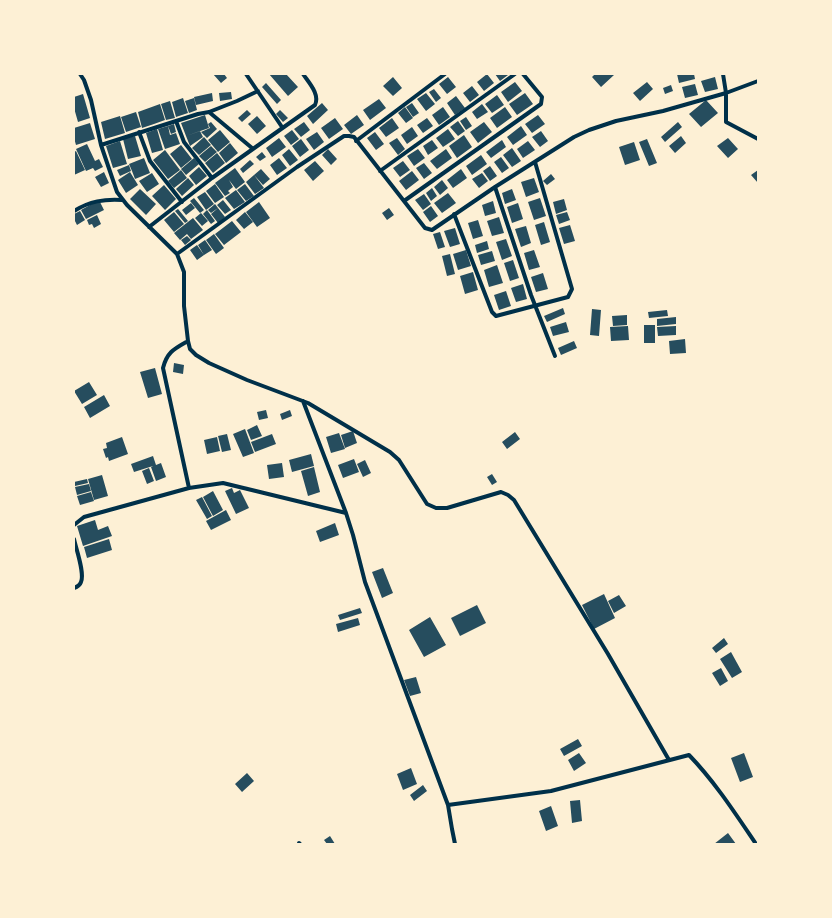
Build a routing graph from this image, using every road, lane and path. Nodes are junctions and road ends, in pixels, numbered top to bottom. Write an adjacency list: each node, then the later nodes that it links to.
1 (80, 74): 17 (street)
2 (246, 74): 9 (street)
3 (303, 74): 13 (street)
4 (445, 74): 16 (street)
5 (515, 74): 20 (street)
6 (523, 74): 24 (street)
7 (723, 74): 10 (street)
8 (758, 81): 10 (street)
9 (258, 91): 11 (street); 13 (street)
10 (726, 93): 15 (street); 19 (street)
11 (208, 112): 12 (street); 18 (street)
12 (176, 121): 14 (street); 21 (street)
13 (282, 127): 18 (street)
14 (139, 132): 17 (street); 25 (street)
15 (758, 139)
16 (356, 141): 20 (street); 29 (street)
17 (101, 145): 23 (street)
18 (252, 148): 21 (street)
19 (535, 162): 22 (street); 30 (street)
20 (380, 171): 24 (street)
21 (212, 178): 25 (street)
22 (495, 187): 27 (street); 30 (street)
23 (122, 200): 26 (street); 28 (street)
24 (404, 201): 27 (street)
25 (182, 202): 28 (street)
26 (74, 212)
27 (454, 214): 30 (street)
28 (150, 227): 29 (street)
29 (177, 254): 31 (street)
30 (536, 306): 32 (street)
31 (188, 341): 33 (street); 34 (street)
32 (555, 356)
33 (304, 401): 35 (street); 39 (street)
34 (189, 488): 35 (street); 36 (street)
35 (346, 513): 40 (street)
36 (74, 525)
37 (74, 539): 38 (street)
38 (74, 588)
39 (669, 760): 40 (street); 42 (street)
40 (448, 805): 41 (street)
41 (455, 844)
42 (756, 844)

